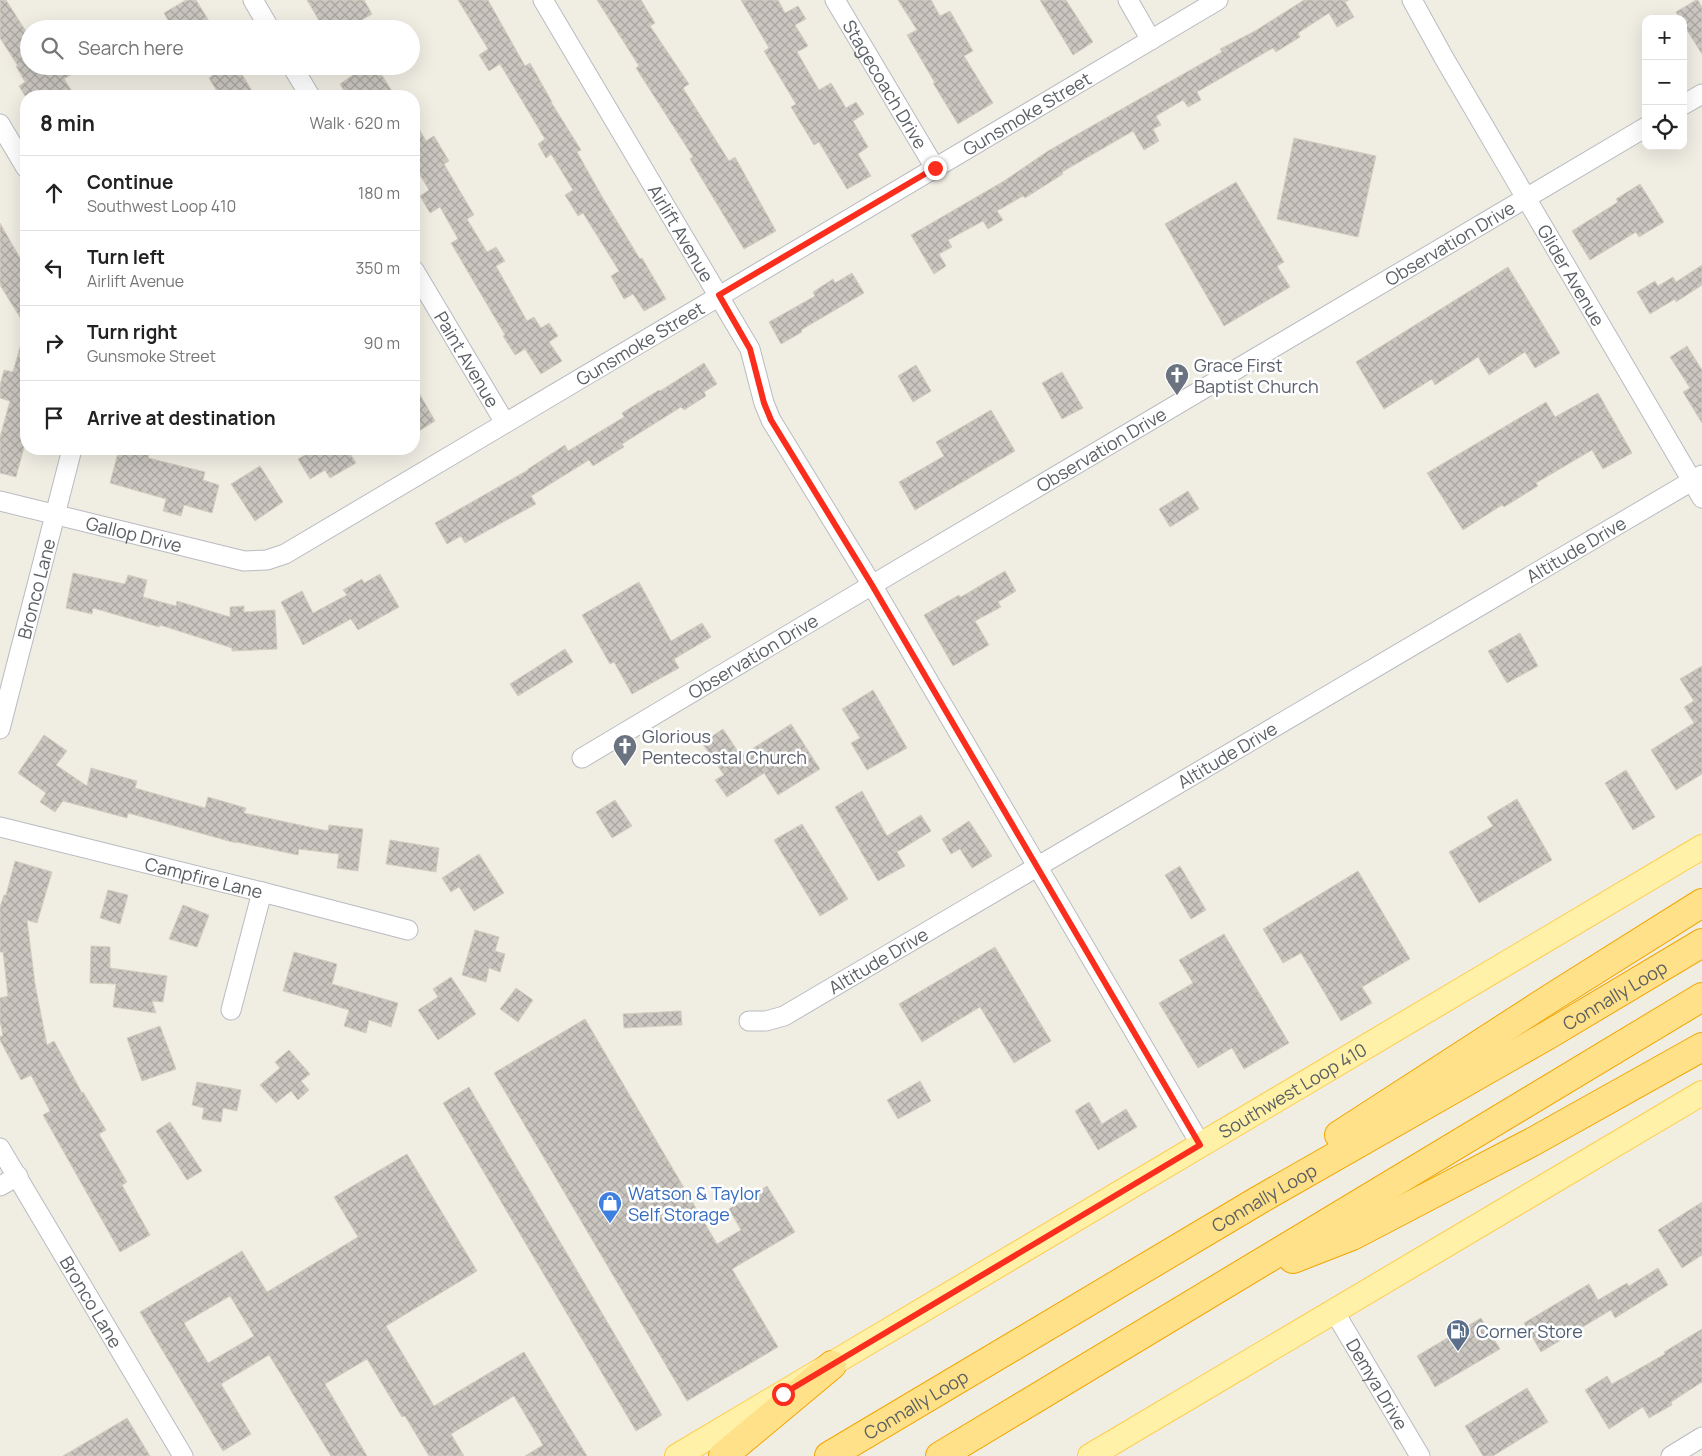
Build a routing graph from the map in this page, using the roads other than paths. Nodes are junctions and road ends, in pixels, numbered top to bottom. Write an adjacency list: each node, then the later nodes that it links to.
1 (253, 0): 7 (street)
2 (543, 0): 19 (street, Airlift Avenue)
3 (834, 0): 16 (street, Stagecoach Drive)
4 (1128, 0): 8 (street)
5 (1218, 0): 8 (street, Gunsmoke Street)
6 (1412, 0): 17 (street, Glider Avenue)
7 (265, 20)
8 (1151, 40): 16 (street, Gunsmoke Street)
9 (297, 75): 10 (street)
10 (306, 90)
11 (1702, 94): 12 (street)
12 (1687, 103)
13 (0, 124): 15 (street)
14 (1642, 129): 17 (street, Observation Drive)
15 (20, 158)
16 (935, 168): 19 (street, Gunsmoke Street)
17 (1527, 198): 22 (street, Glider Avenue); 27 (street, Observation Drive)
18 (420, 280): 20 (street, Paint Avenue)
19 (719, 295): 20 (street, Gunsmoke Street); 27 (street, Airlift Avenue)
20 (505, 423): 26 (street, Gunsmoke Street)
21 (70, 455): 25 (street, Bronco Lane)
22 (1697, 478): 23 (street, Glider Avenue); 32 (street, Altitude Drive)
23 (1702, 498)
24 (0, 501): 25 (street, Gallop Drive)
25 (54, 515): 26 (street, Gallop Drive); 28 (street, Bronco Lane)
26 (267, 560)
27 (872, 585): 29 (street, Observation Drive); 32 (street, Airlift Avenue)
28 (0, 729)
29 (582, 758)
30 (0, 826): 33 (street, Campfire Lane)
31 (1702, 847): 42 (main road, Southwest Loop 410)
32 (1036, 866): 39 (street, Altitude Drive); 42 (street, Airlift Avenue)
33 (262, 892): 35 (street, Campfire Lane); 38 (street)
34 (1702, 903): 46 (highway)
35 (408, 930)
36 (1702, 943): 46 (highway, Connally Loop)
37 (1702, 997): 47 (highway)
38 (231, 1010)
39 (749, 1021)
40 (1702, 1047): 47 (highway)
41 (1702, 1093): 48 (main road)
42 (1200, 1145): 49 (main road, Southwest Loop 410)
43 (0, 1148): 44 (street, Bronco Lane)
44 (18, 1176): 45 (street); 51 (street, Bronco Lane)
45 (0, 1186)
46 (1259, 1200): 54 (highway, Connally Loop)
47 (1215, 1292): 55 (highway)
48 (1334, 1311): 56 (main road); 57 (street, Demya Drive)
49 (832, 1365): 52 (main road, Southwest Loop 410); 53 (highway)
50 (1702, 1437): 58 (street)
51 (183, 1456)
52 (677, 1456)
53 (723, 1456)
54 (829, 1456)
55 (940, 1456)
56 (1090, 1456)
57 (1420, 1456)
58 (1671, 1456)

